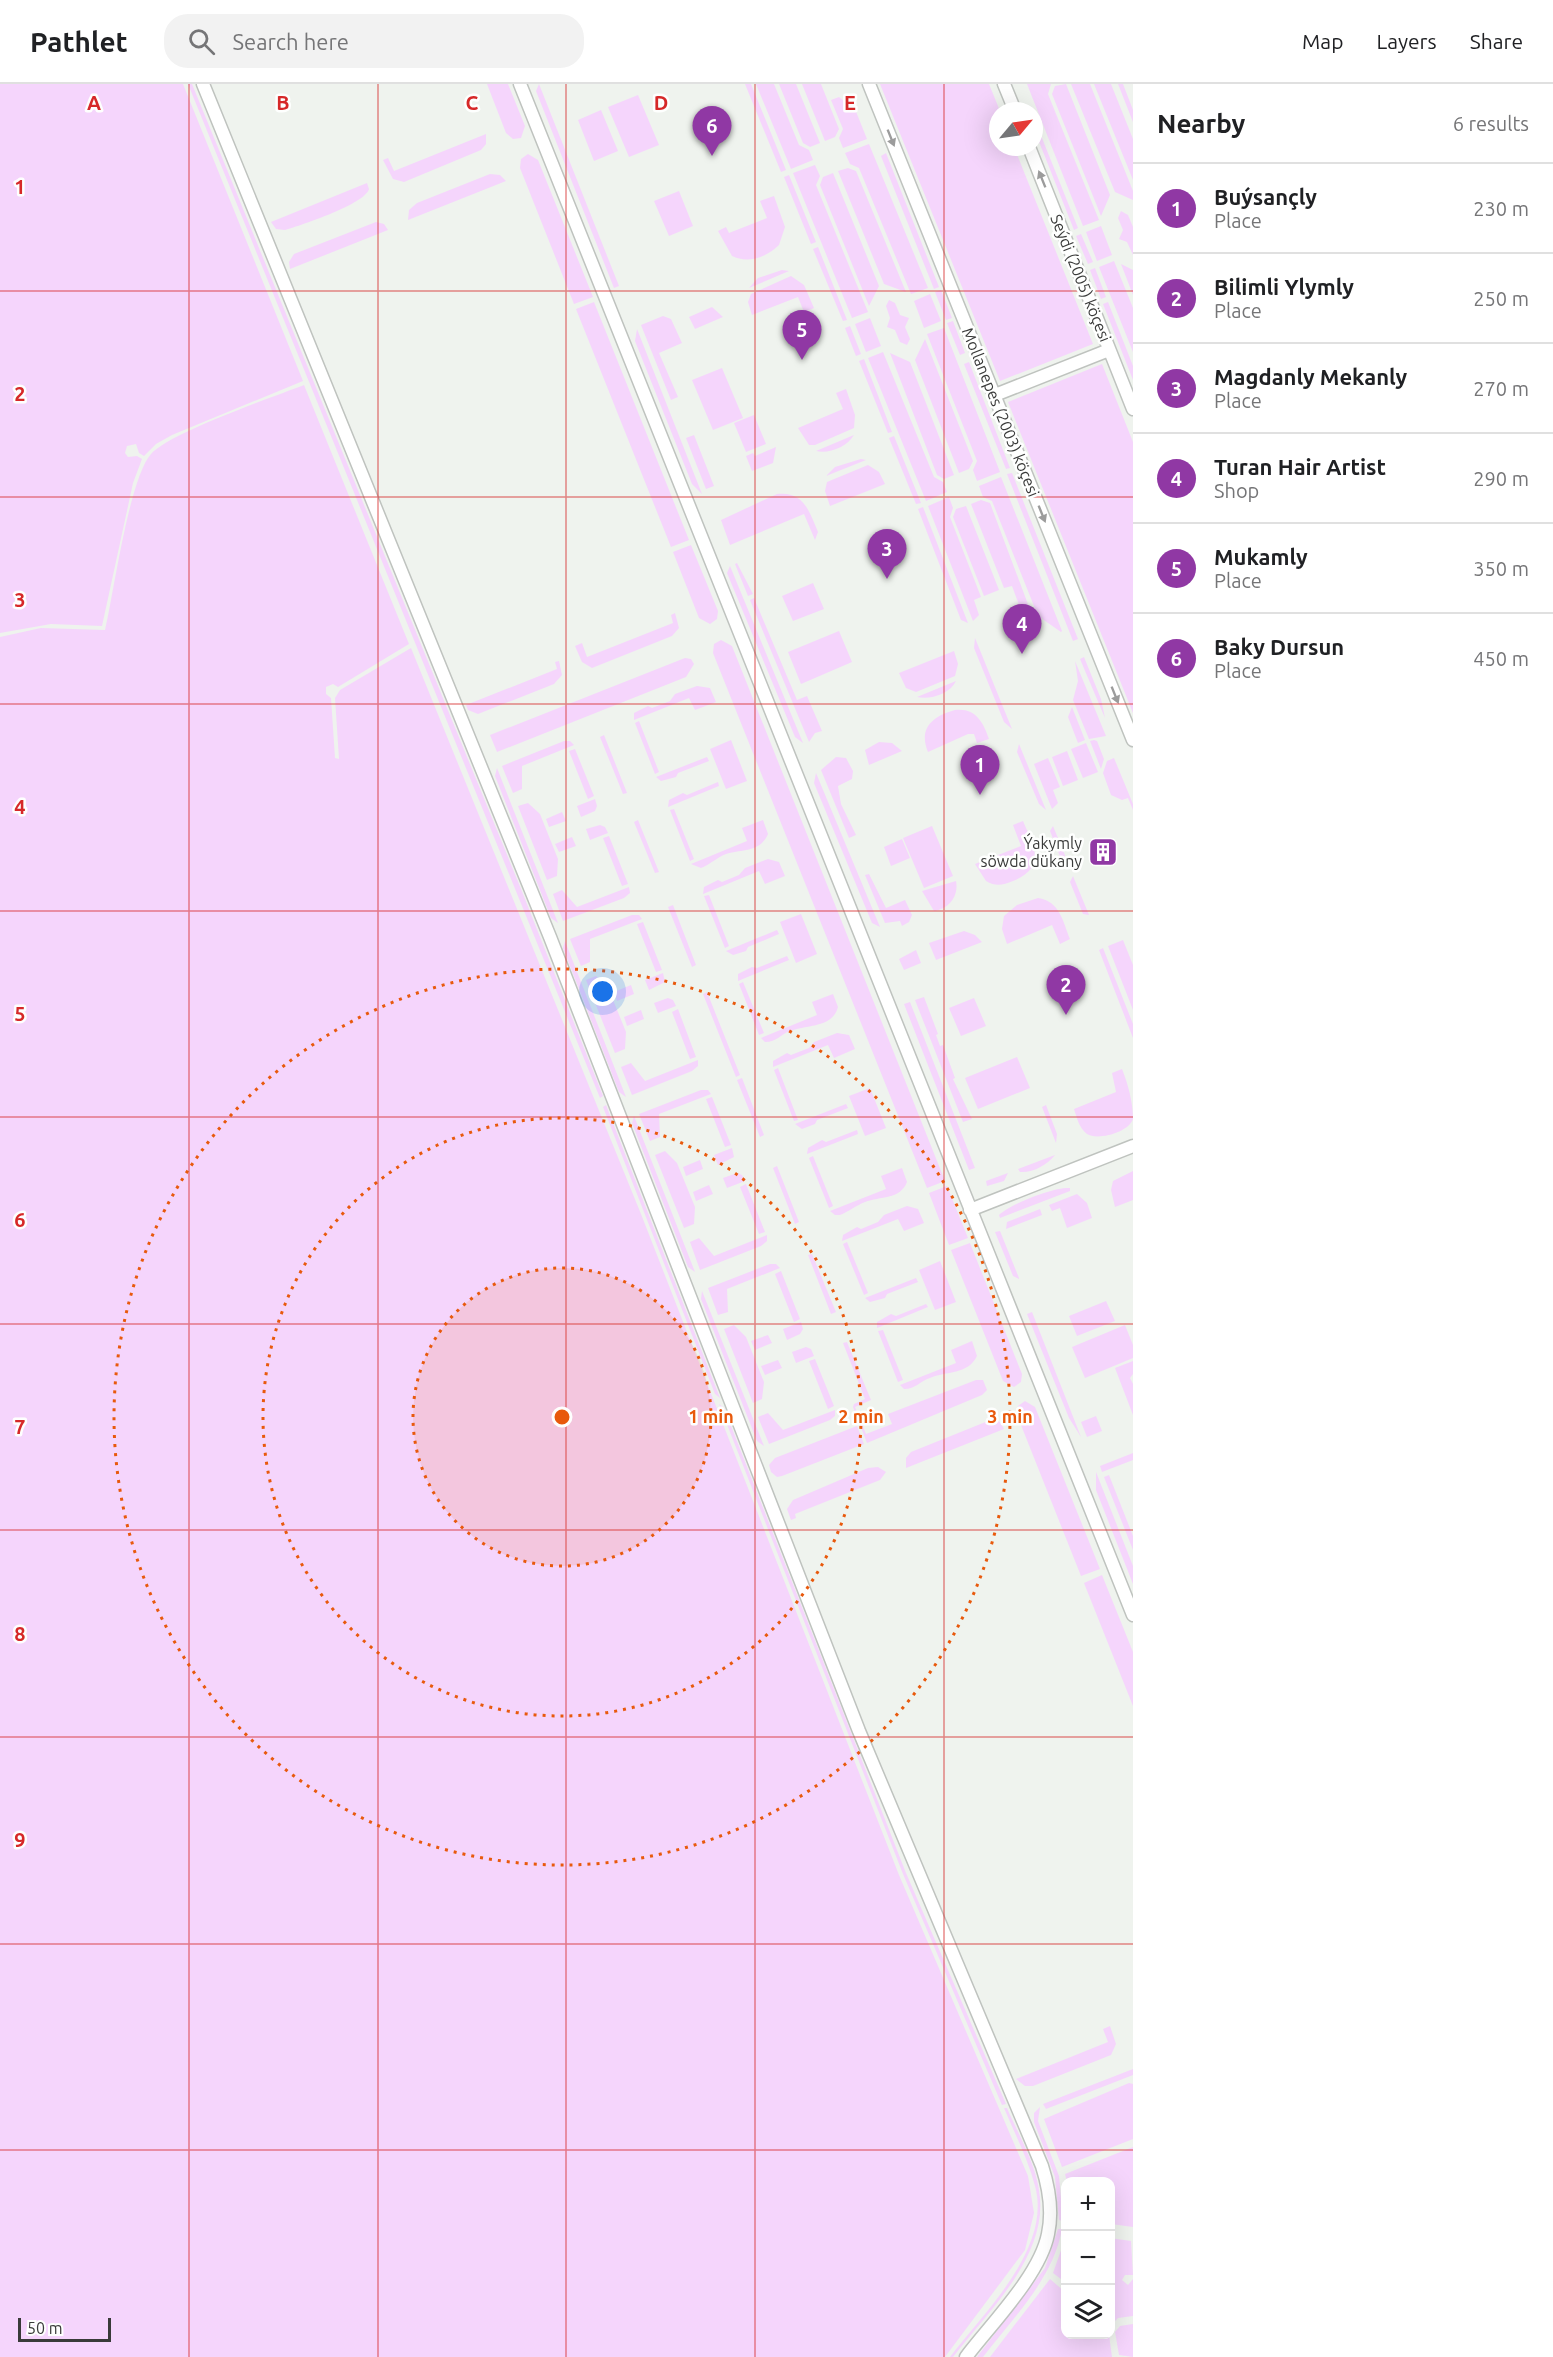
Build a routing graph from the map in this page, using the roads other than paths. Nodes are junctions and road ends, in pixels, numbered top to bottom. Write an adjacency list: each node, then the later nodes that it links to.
1 (204, 84): 14 (street)
2 (520, 84): 12 (street)
3 (869, 84): 8 (street, Mollanepes (2003) köçesi, one-way to 8)
4 (1004, 84): 5 (street)
5 (1011, 102)
6 (1033, 156): 7 (street, Seýdi (2005) köçesi, one-way to 6)
7 (1110, 350): 8 (street); 9 (street, Seýdi (2005) köçesi)
8 (995, 395): 10 (street, Mollanepes (2003) köçesi, one-way to 10)
9 (1133, 409)
10 (1133, 740)
11 (1133, 1146): 12 (street)
12 (970, 1210): 13 (street)
13 (1133, 1615)
14 (966, 2357)

